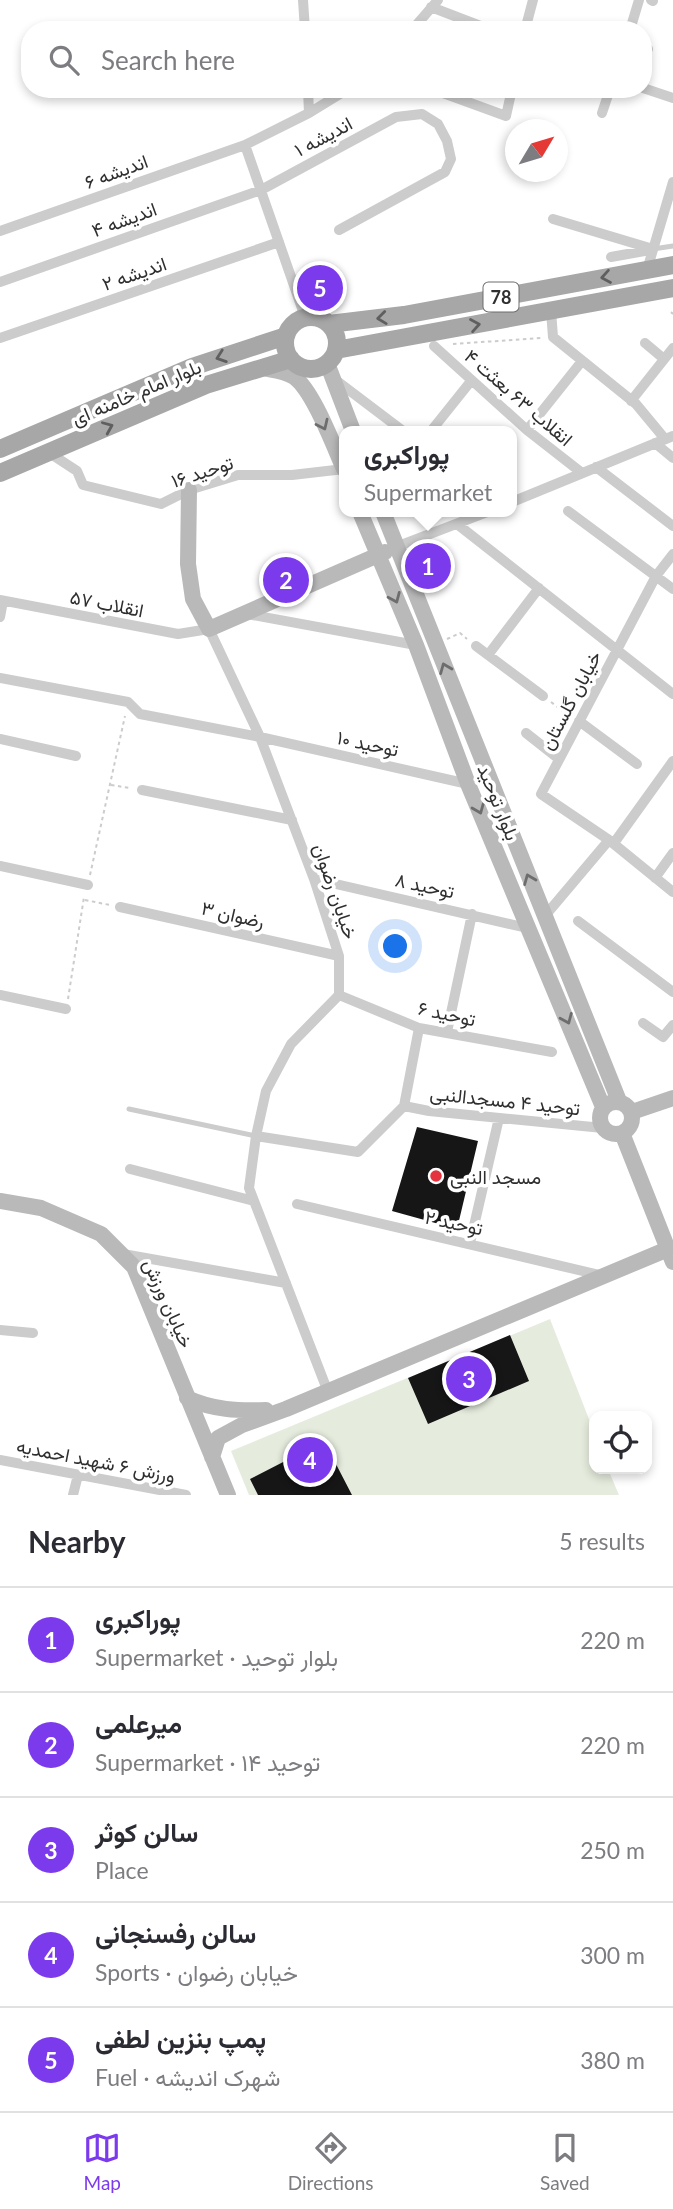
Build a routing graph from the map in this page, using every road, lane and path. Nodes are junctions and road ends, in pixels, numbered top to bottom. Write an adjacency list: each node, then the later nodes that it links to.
1 (303, 0): 5 (street)
2 (533, 0): 8 (street)
3 (639, 0): 9 (street)
4 (434, 4): 6 (street); 7 (street)
5 (304, 21)
6 (420, 21)
7 (471, 21)
8 (527, 21)
9 (633, 21)
10 (652, 91): 16 (street)
11 (308, 98): 17 (street)
12 (333, 98): 17 (street, اندیشه ۶)
13 (457, 98): 14 (street)
14 (510, 98)
15 (607, 98): 18 (street)
16 (673, 98)
17 (309, 113): 19 (street, اندیشه ۶)
18 (602, 113)
19 (245, 145): 21 (street); 24 (street, اندیشه ۶)
20 (673, 182): 27 (street)
21 (261, 190): 23 (street, اندیشه ۱); 25 (street); 31 (street, اندیشه ۴)
22 (553, 219): 27 (street)
23 (339, 230)
24 (0, 231)
25 (279, 242): 34 (street); 38 (street, اندیشه ۲)
26 (673, 246): 27 (lane)
27 (653, 249): 28 (street); 30 (street)
28 (611, 257)
29 (673, 265): 30 (main road, 78)
30 (647, 270): 35 (main road, 78, one-way to 35)
31 (0, 282)
32 (673, 288): 33 (main road, 78)
33 (551, 311): 37 (street); 46 (main road, 78, one-way to 33)
34 (306, 317): 35 (main road, 78); 36 (main road)
35 (329, 324): 46 (main road)
36 (286, 336): 42 (main road); 48 (main road, بلوار امام خامنه ای, one-way to 48)
37 (553, 337): 40 (path); 44 (street)
38 (0, 338)
39 (645, 343): 43 (street)
40 (434, 346): 47 (street, انقلاب ۶۳ بعثت ۴)
41 (673, 348): 43 (street)
42 (291, 359): 45 (main road, بلوار امام خامنه ای / 78); 46 (main road, 78)
43 (664, 359): 50 (street)
44 (582, 361): 50 (street); 56 (street)
45 (259, 368): 49 (street); 51 (main road, بلوار امام خامنه ای / 78)
46 (333, 369): 49 (street); 53 (street); 54 (street)
47 (471, 381): 55 (street); 56 (street, انقلاب ۶۳ بعثت ۴)
48 (137, 391): 51 (main road); 52 (main road, بلوار امام خامنه ای)
49 (310, 397): 61 (street, one-way to 61)
50 (634, 402): 57 (street)
51 (148, 410): 58 (main road, بلوار امام خامنه ای / 78, one-way to 51)
52 (54, 426): 58 (main road); 59 (main road, بلوار امام خامنه ای)
53 (351, 426)
54 (397, 426)
55 (435, 426)
56 (527, 430): 66 (street, انقلاب ۶۳ بعثت ۴)
57 (664, 439): 62 (street); 63 (street)
58 (66, 445): 60 (main road, بلوار امام خامنه ای / 78)
59 (0, 449)
60 (48, 453): 65 (main road, بلوار امام خامنه ای / 78); 67 (street, توحید ۱۶)
61 (339, 458)
62 (673, 458)
63 (596, 467): 66 (street); 74 (street)
64 (339, 470): 67 (street, توحید ۱۶)
65 (0, 473)
66 (582, 473): 68 (street)
67 (189, 490): 84 (street)
68 (517, 500)
69 (568, 511): 78 (street)
70 (362, 517): 77 (street, بلوار توحید)
71 (385, 517): 75 (street, بلوار توحید)
72 (474, 517): 73 (street)
73 (457, 524): 75 (street); 79 (street)
74 (673, 526)
75 (396, 547): 77 (street); 85 (street, بلوار توحید)
76 (673, 554): 78 (street, خیابان گلستان)
77 (377, 556): 82 (street); 86 (street, بلوار توحید, one-way to 86)
78 (656, 576): 80 (street); 88 (street, خیابان گلستان)
79 (539, 588): 88 (street); 89 (street)
80 (673, 589)
81 (1, 601): 83 (street); 84 (street, انقلاب ۵۷)
82 (247, 614): 84 (street); 86 (street)
83 (0, 617)
84 (209, 629): 96 (street, خیابان رضوان)
85 (436, 644): 87 (path); 116 (street, بلوار توحید, one-way to 85)
86 (415, 645): 102 (street, بلوار توحید)
87 (476, 646): 89 (street)
88 (617, 649): 91 (street); 94 (street, خیابان گلستان)
89 (488, 655): 92 (street)
90 (0, 678): 93 (street, توحید ۱۰)
91 (673, 694)
92 (543, 696): 94 (path)
93 (128, 702): 96 (street, توحید ۱۰); 103 (path)
94 (579, 722): 99 (street, خیابان گلستان); 101 (street)
95 (526, 733): 99 (street)
96 (260, 737): 102 (street, توحید ۱۰); 105 (street, خیابان رضوان)
97 (0, 739): 98 (street)
98 (76, 756)
99 (559, 759): 106 (street, خیابان گلستان)
100 (673, 761): 106 (street)
101 (637, 764)
102 (468, 784): 118 (street, بلوار توحید, one-way to 118)
103 (110, 785): 104 (path); 111 (path)
104 (142, 790): 105 (street)
105 (292, 820): 110 (street, خیابان رضوان)
106 (611, 841): 109 (street); 116 (street)
107 (673, 853): 109 (street)
108 (0, 866): 111 (street)
109 (655, 878): 112 (street)
110 (314, 879): 115 (street, توحید ۸); 119 (street, خیابان رضوان)
111 (88, 885): 113 (path)
112 (673, 892)
113 (84, 900): 114 (path); 123 (path)
114 (120, 907): 119 (street, رضوان ۳)
115 (472, 914): 118 (street, توحید ۸); 127 (street)
116 (544, 918): 129 (street, بلوار توحید)
117 (578, 921): 120 (street)
118 (527, 928): 130 (street, بلوار توحید, one-way to 130)
119 (340, 956): 122 (street, خیابان رضوان)
120 (673, 992)
121 (0, 995): 123 (street)
122 (339, 995): 126 (street, توحید ۶); 139 (street)
123 (66, 1009)
124 (643, 1023): 125 (street)
125 (673, 1024)
126 (419, 1028): 127 (street, توحید ۶); 132 (street)
127 (447, 1032): 128 (street, توحید ۶)
128 (552, 1052)
129 (608, 1073): 130 (street); 134 (street, بلوار توحید)
130 (591, 1077): 133 (street, بلوار توحید)
131 (673, 1098): 134 (street)
132 (404, 1106): 136 (street, توحید ۴ مسجدالنبی); 139 (street, توحید ۴ مسجدالنبی)
133 (603, 1107): 134 (street); 137 (street)
134 (626, 1107): 138 (street)
135 (129, 1109): 139 (lane)
136 (499, 1118): 137 (street, توحید ۴ مسجدالنبی); 144 (street)
137 (603, 1128): 138 (street)
138 (622, 1133): 146 (street)
139 (256, 1136): 142 (street)
140 (130, 1170): 142 (street)
141 (0, 1201): 145 (street, خیابان ورزش)
142 (254, 1201): 148 (street)
143 (297, 1204): 144 (street, توحید ۲)
144 (470, 1243): 147 (street, توحید ۲)
145 (120, 1254): 148 (street); 152 (street, خیابان ورزش)
146 (670, 1255): 147 (street)
147 (604, 1276): 151 (street)
148 (286, 1283): 151 (street)
149 (0, 1330): 150 (street)
150 (33, 1333)
151 (328, 1392): 153 (street)
152 (187, 1398): 153 (street); 154 (street, خیابان ورزش)
153 (286, 1409): 154 (street)
154 (212, 1457): 159 (street, خیابان ورزش)
155 (0, 1460): 156 (street, ورزش ۶ شهید احمدیه)
156 (78, 1475): 157 (street); 158 (street, ورزش ۶ شهید احمدیه)
157 (73, 1495)
158 (186, 1495)
159 (228, 1495)

